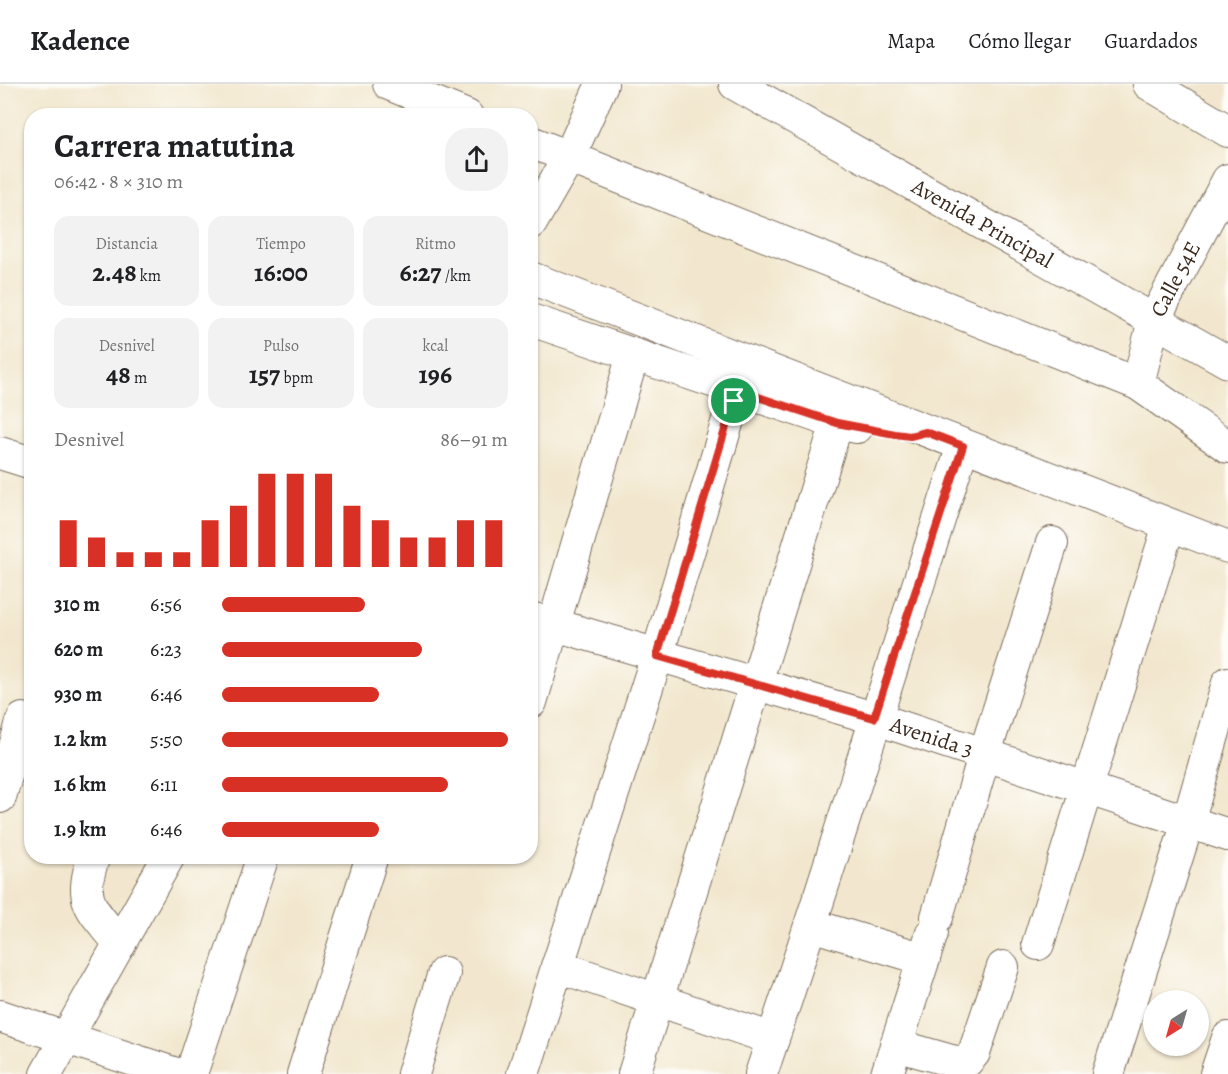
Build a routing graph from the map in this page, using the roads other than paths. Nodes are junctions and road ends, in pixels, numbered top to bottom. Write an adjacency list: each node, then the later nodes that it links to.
1 (389, 84): 5 (street)
2 (602, 84): 8 (street)
3 (735, 84): 12 (street, Avenida Principal)
4 (1149, 84): 6 (street)
5 (447, 108)
6 (1228, 131)
7 (538, 145): 8 (street)
8 (569, 157): 10 (street); 16 (street)
9 (1228, 180): 12 (street, Calle 54E)
10 (538, 211)
11 (538, 281): 19 (street)
12 (1154, 320): 15 (street, Avenida Principal); 16 (street, Calle 54E)
13 (538, 322): 14 (street)
14 (633, 355): 17 (street); 27 (street)
15 (1228, 362)
16 (1138, 384): 21 (street)
17 (737, 390): 18 (street); 29 (street)
18 (837, 423): 19 (street); 31 (street)
19 (926, 432): 20 (street)
20 (963, 446): 24 (street); 33 (street)
21 (1228, 447)
22 (1, 455): 23 (street)
23 (24, 461)
24 (1169, 525): 26 (street); 35 (street)
25 (1052, 543): 34 (street)
26 (1228, 547)
27 (543, 622): 28 (street); 29 (street, Avenida 3)
28 (538, 655)
29 (657, 656): 31 (street, Avenida 3); 47 (street)
30 (1228, 683): 37 (street)
31 (755, 685): 33 (street, Avenida 3); 50 (street)
32 (23, 712): 36 (street)
33 (874, 718): 34 (street, Avenida 3); 43 (street)
34 (984, 756): 35 (street, Avenida 3); 44 (street)
35 (1085, 789): 37 (street, Avenida 3); 46 (street)
36 (0, 797)
37 (1188, 822): 38 (street, Avenida 3); 65 (street)
38 (1228, 835)
39 (90, 864): 45 (street)
40 (165, 864): 45 (street)
41 (260, 864): 58 (street)
42 (369, 864): 59 (street)
43 (811, 926): 44 (street); 54 (street)
44 (931, 936): 55 (street)
45 (120, 944): 52 (street)
46 (1038, 944)
47 (557, 966): 50 (street); 61 (street)
48 (1003, 967): 55 (street)
49 (444, 973): 60 (street)
50 (656, 999): 54 (street); 62 (street)
51 (0, 1016): 52 (street)
52 (67, 1038): 56 (street); 57 (street)
53 (1228, 1038): 66 (street)
54 (773, 1039): 63 (street)
55 (896, 1045): 64 (street)
56 (46, 1074)
57 (176, 1074)
58 (191, 1074)
59 (303, 1074)
60 (413, 1074)
61 (524, 1074)
62 (634, 1074)
63 (761, 1074)
64 (887, 1074)
65 (1108, 1074)
66 (1216, 1074)

